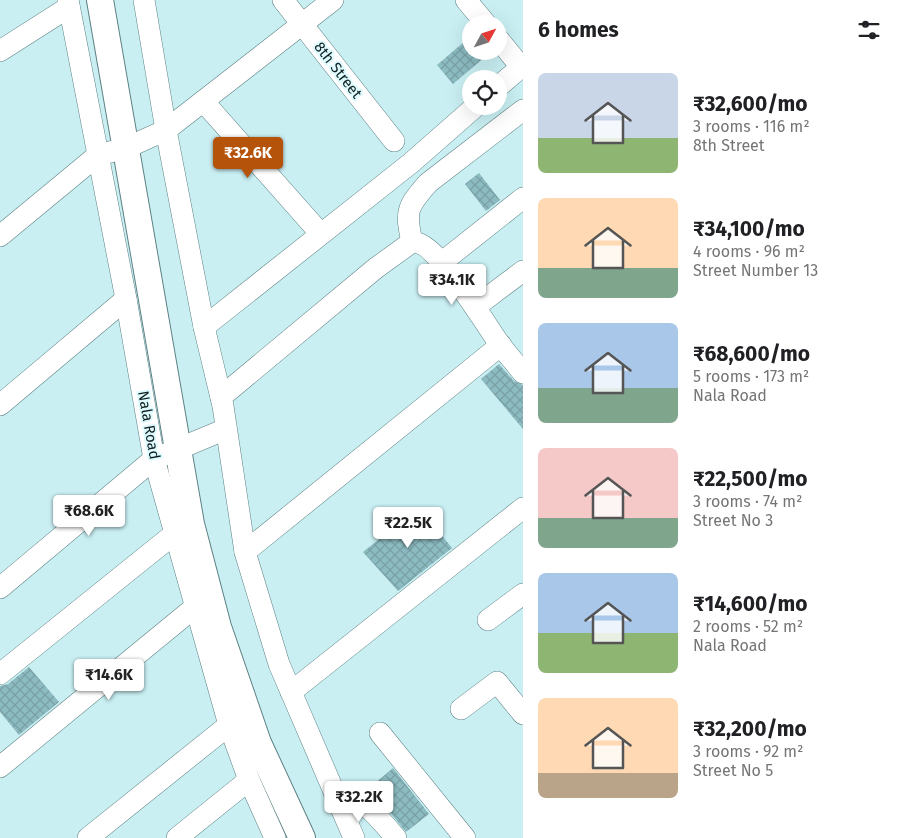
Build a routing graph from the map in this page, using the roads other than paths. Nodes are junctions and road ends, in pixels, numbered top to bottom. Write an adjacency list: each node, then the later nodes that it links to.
1 (100, 0): 17 (street)
2 (144, 0): 15 (street)
3 (283, 0): 8 (street, 8th Street)
4 (333, 0): 8 (street)
5 (466, 0): 7 (street)
6 (69, 4): 9 (street); 18 (street, Nala Road)
7 (478, 15)
8 (302, 24): 12 (street); 16 (street, 8th Street)
9 (0, 50)
10 (508, 51): 11 (street)
11 (507, 79)
12 (203, 101): 15 (street); 20 (street)
13 (523, 110): 22 (street)
14 (466, 115): 20 (street)
15 (166, 130): 17 (street); 27 (street)
16 (394, 141)
17 (126, 148): 18 (street); 33 (street)
18 (98, 155): 21 (street); 25 (street, Nala Road)
19 (523, 198): 23 (street)
20 (320, 233): 27 (street)
21 (0, 236)
22 (412, 242): 23 (street); 30 (street)
23 (441, 263): 26 (street)
24 (523, 271): 26 (street)
25 (126, 299): 31 (street); 34 (street, Nala Road)
26 (476, 307): 28 (street)
27 (204, 327): 30 (street)
28 (501, 346): 29 (street); 37 (street)
29 (523, 373)
30 (221, 397): 32 (street)
31 (0, 405)
32 (226, 429): 33 (street); 37 (street)
33 (178, 449): 34 (street); 54 (street)
34 (154, 459): 36 (street, Nala Road); 38 (street)
35 (523, 508): 43 (street)
36 (174, 534): 40 (street, Nala Road); 42 (street)
37 (245, 552): 43 (street)
38 (0, 588)
39 (523, 594): 41 (street)
40 (196, 607): 46 (street, Nala Road); 48 (street)
41 (488, 620)
42 (0, 674)
43 (291, 692): 50 (street)
44 (461, 709): 45 (street)
45 (523, 714)
46 (229, 725): 49 (street, Nala Road); 51 (street)
47 (380, 733): 57 (street)
48 (0, 767)
49 (249, 780): 52 (street); 53 (street, Nala Road)
50 (334, 790): 55 (street); 56 (street)
51 (88, 838)
52 (176, 838)
53 (275, 838)
54 (302, 838)
55 (354, 838)
56 (396, 838)
57 (465, 838)

